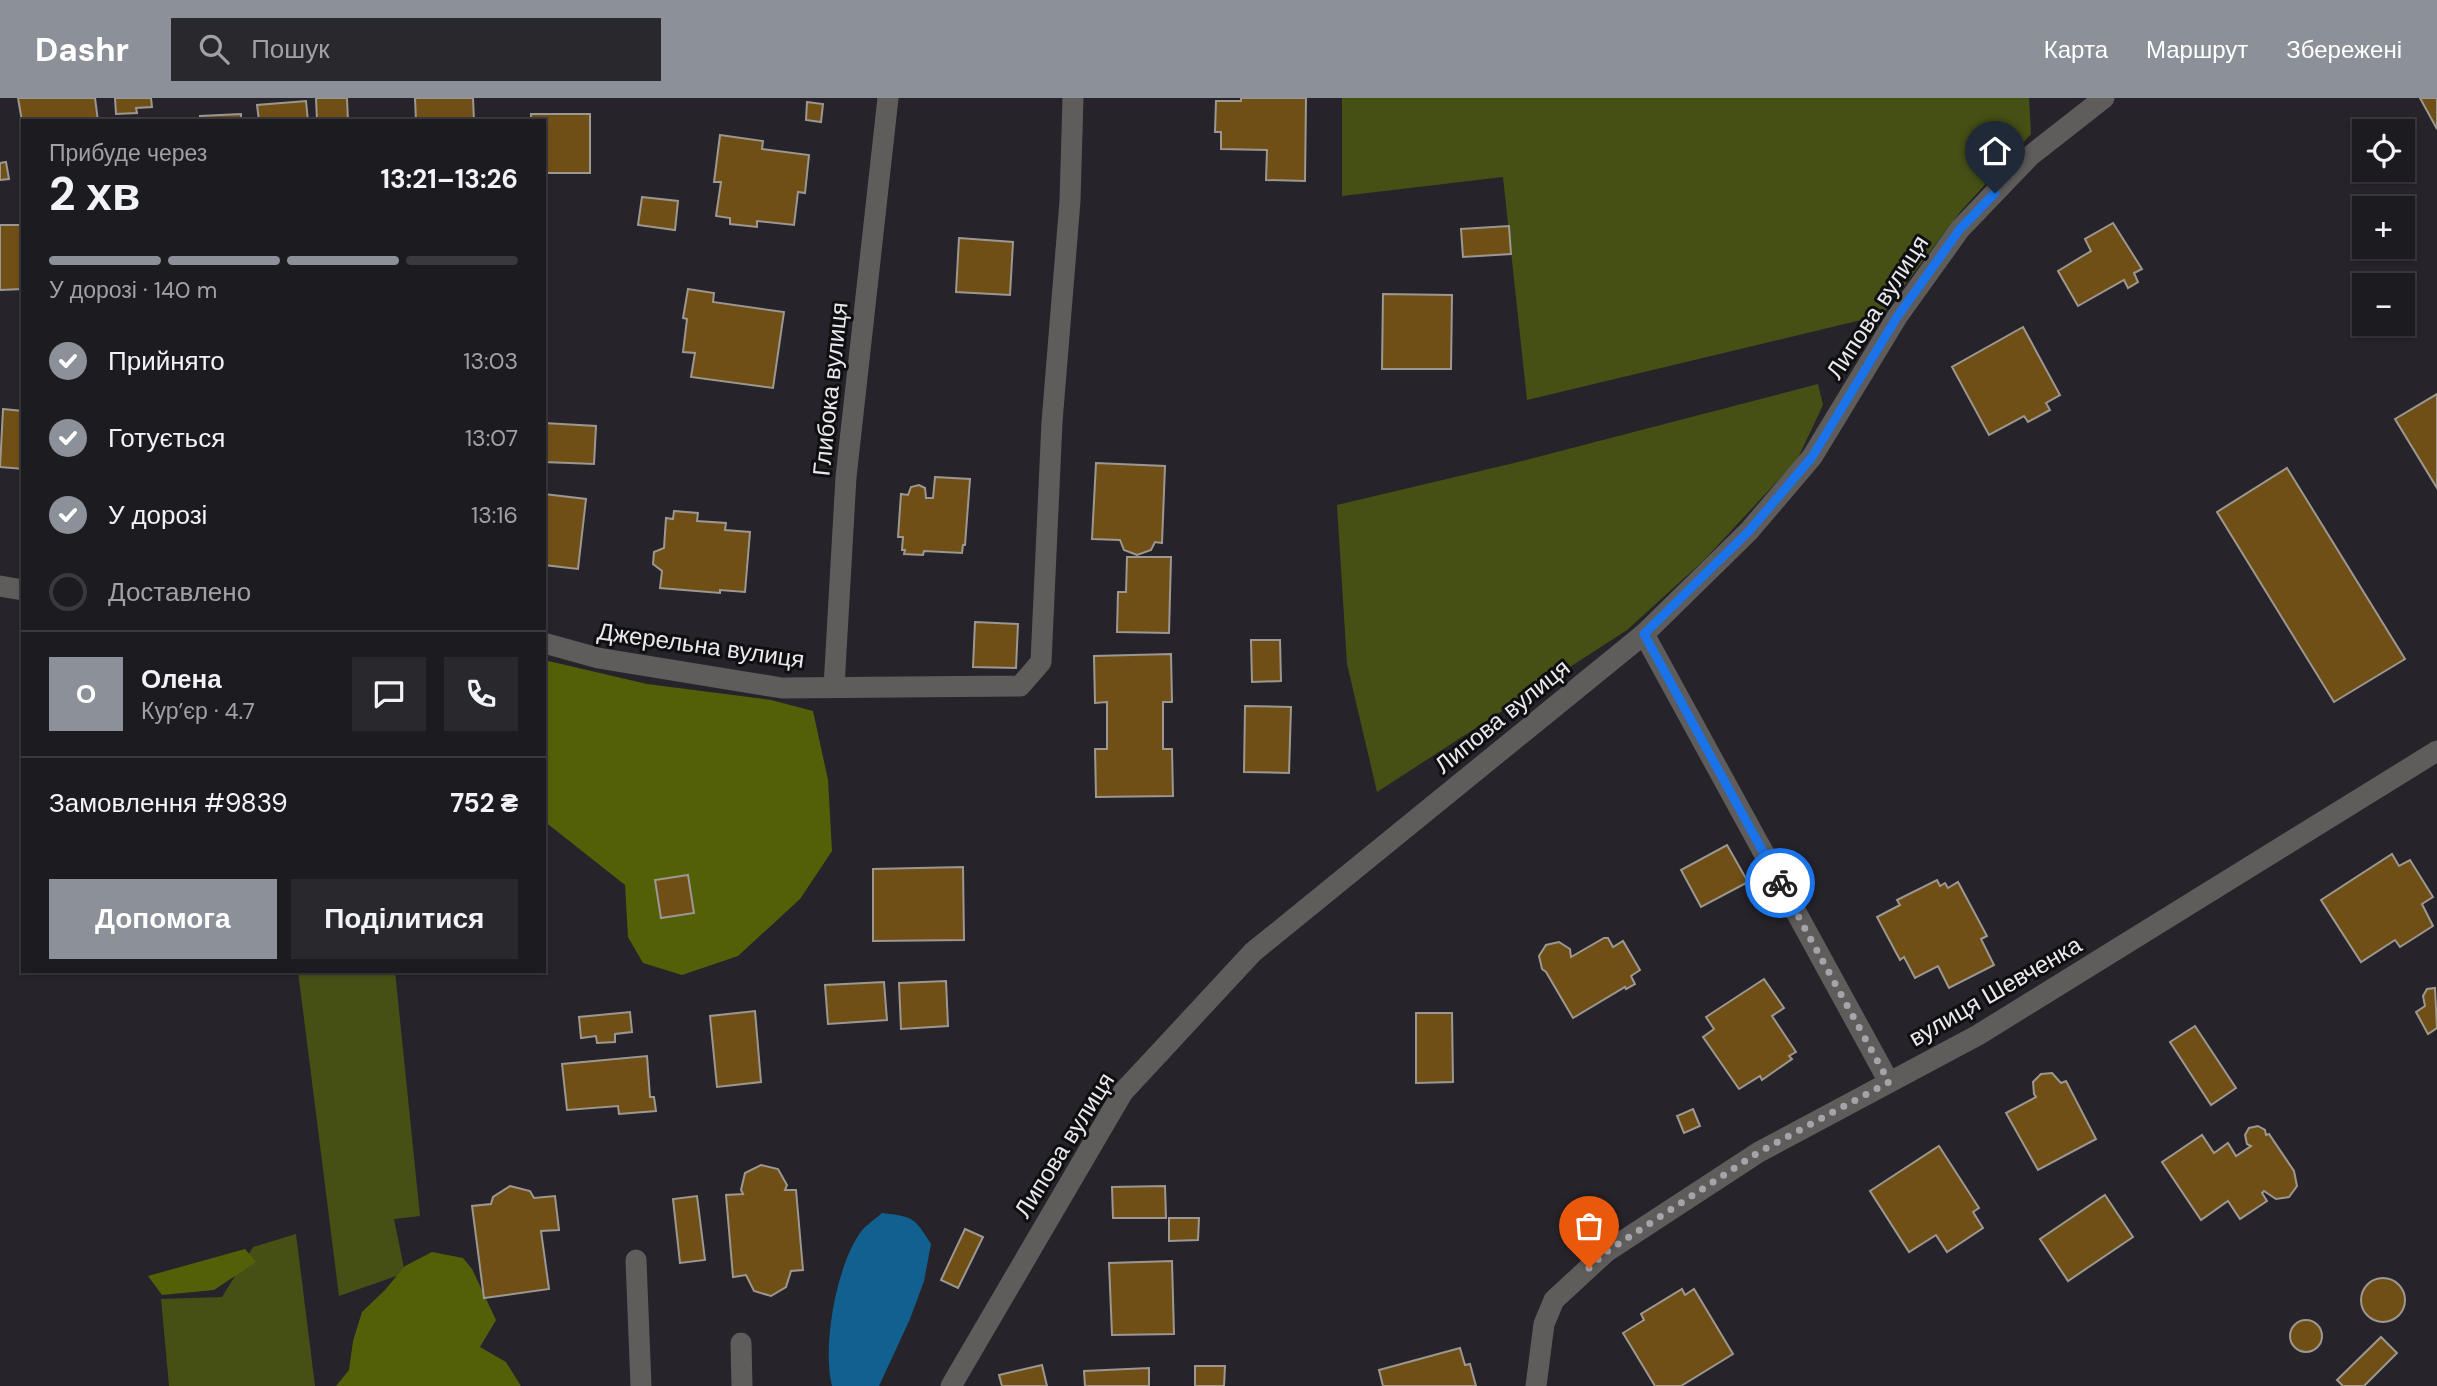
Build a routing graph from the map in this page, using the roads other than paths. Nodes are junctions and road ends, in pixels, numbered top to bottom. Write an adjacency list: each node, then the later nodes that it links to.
1 (888, 98): 8 (street, Глибока вулиця)
2 (1073, 98): 8 (street, Джерельна вулиця)
3 (2104, 98): 6 (street, Липова вулиця)
4 (0, 586): 5 (street)
5 (21, 590)
6 (1644, 634): 10 (street); 15 (street, Липова вулиця)
7 (546, 644): 8 (street, Джерельна вулиця)
8 (834, 687)
9 (2437, 751): 10 (street, вулиця Шевченка)
10 (1889, 1082): 16 (street, вулиця Шевченка)
11 (636, 1260): 13 (street)
12 (741, 1343): 14 (street)
13 (641, 1386)
14 (742, 1386)
15 (951, 1386)
16 (1536, 1386)

